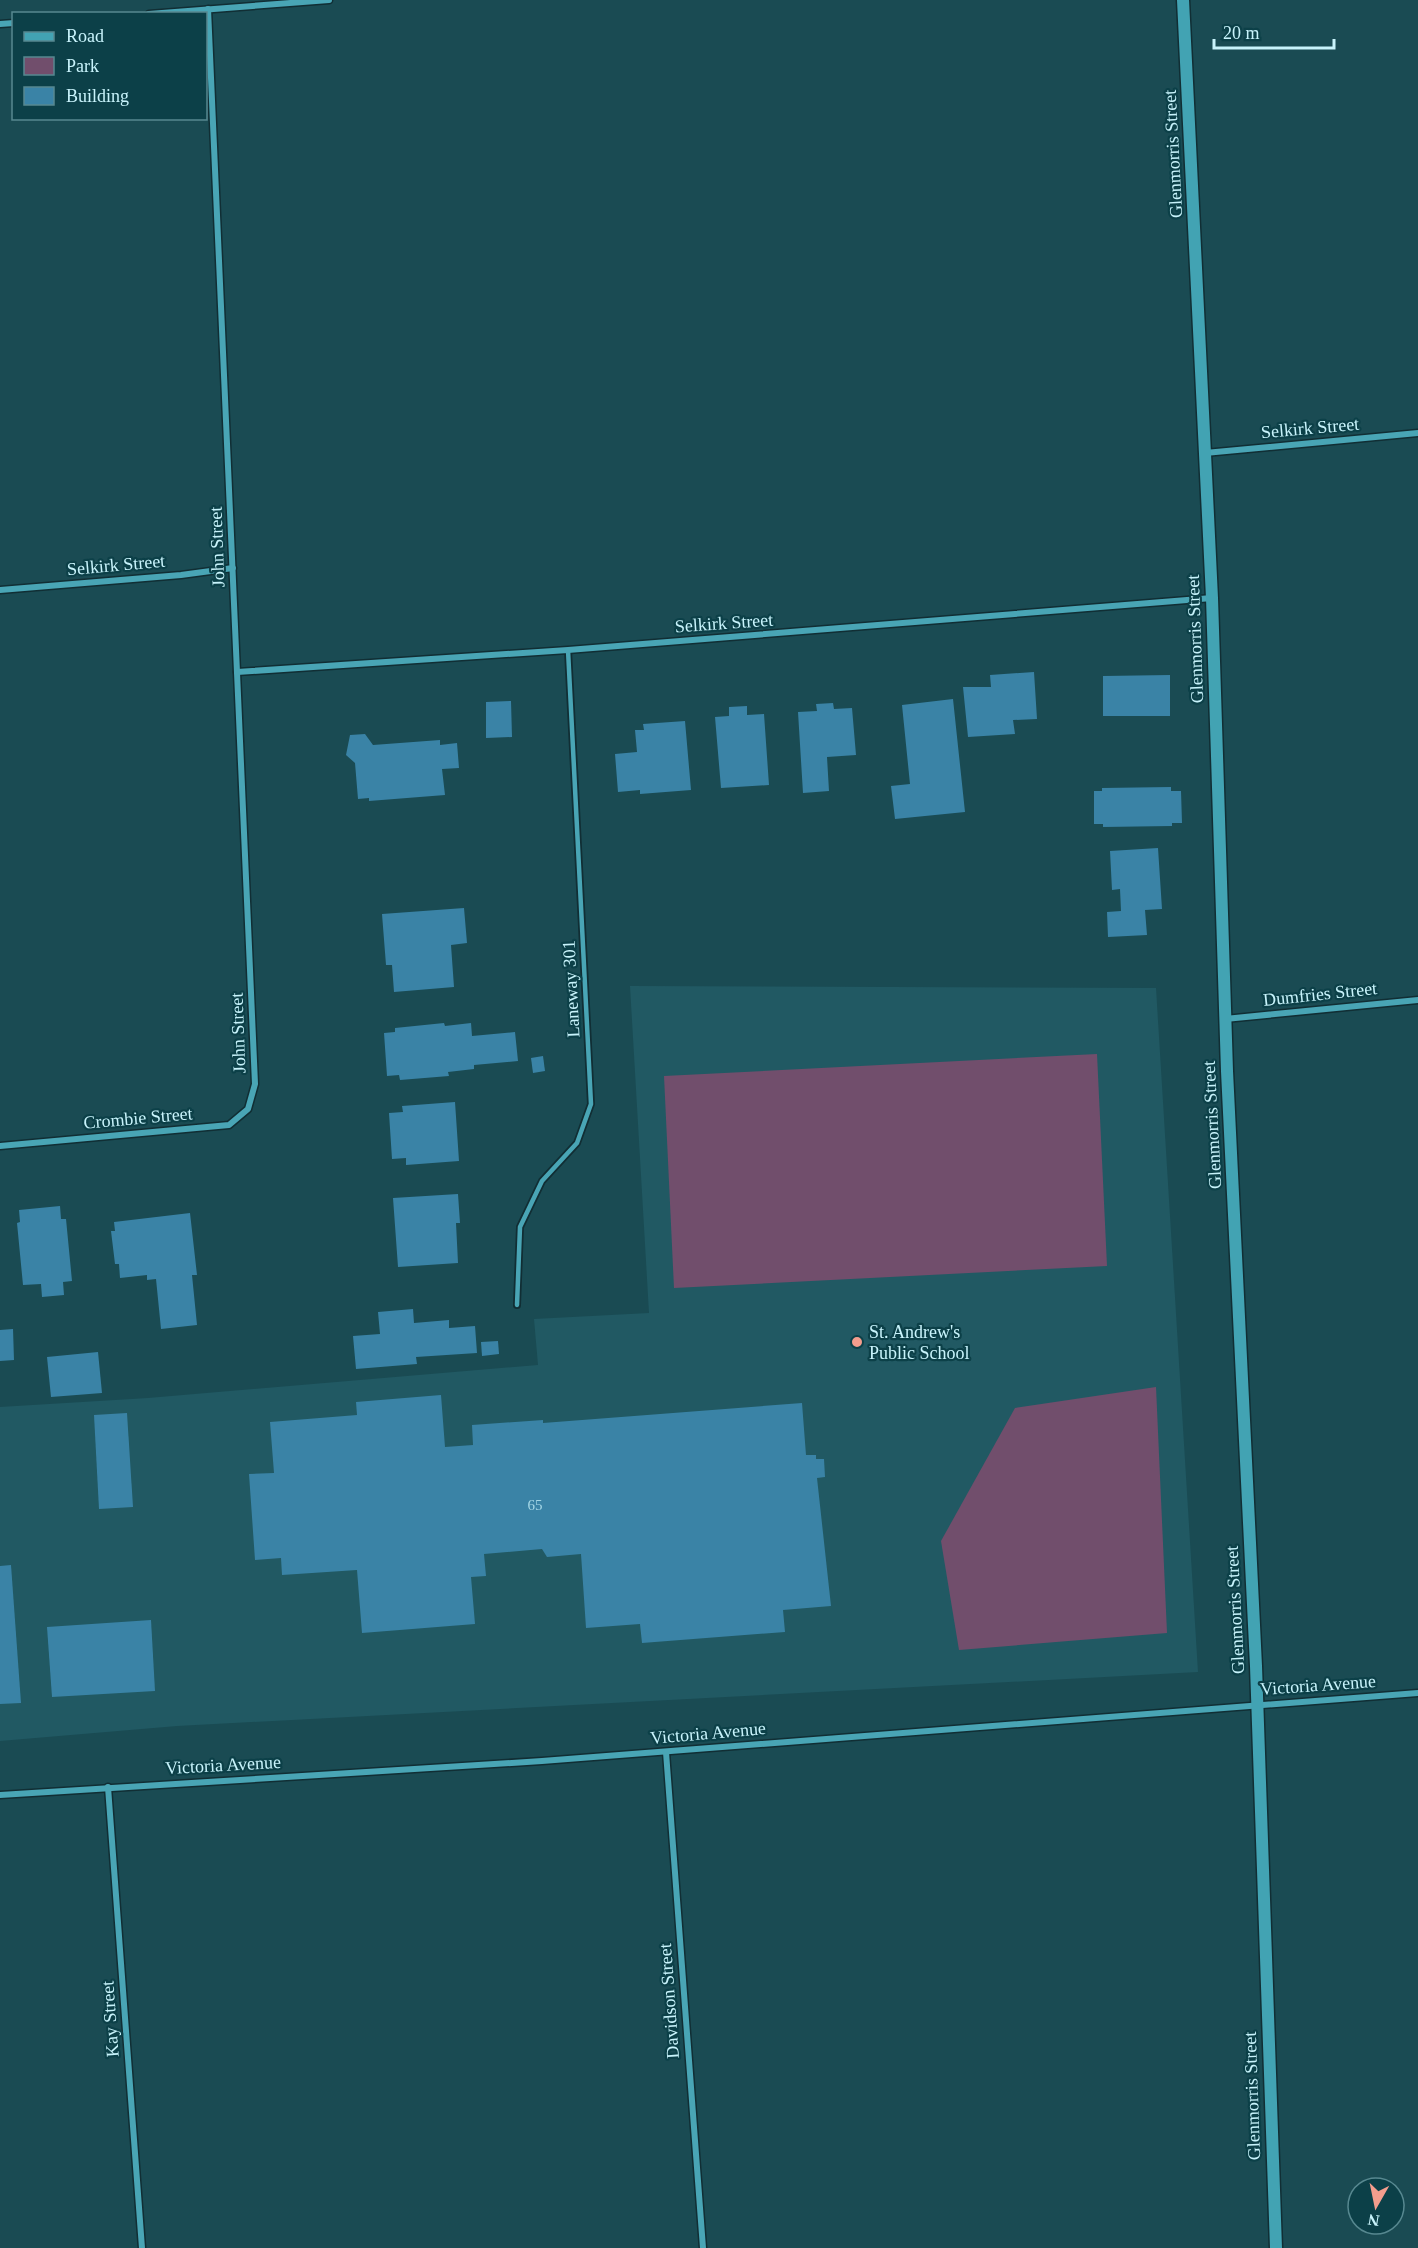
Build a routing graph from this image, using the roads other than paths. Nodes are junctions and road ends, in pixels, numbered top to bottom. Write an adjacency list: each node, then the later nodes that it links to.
1 (329, 0): 3 (street)
2 (1184, 0): 6 (street, Glenmorris Street)
3 (208, 9): 4 (street); 7 (street, John Street)
4 (173, 12)
5 (1418, 434): 6 (street, Selkirk Street)
6 (1205, 453): 9 (street, Glenmorris Street)
7 (233, 568): 8 (street, Selkirk Street); 11 (street, John Street)
8 (0, 590)
9 (1212, 598): 10 (street, Selkirk Street); 13 (street, Glenmorris Street)
10 (568, 650): 11 (street, Selkirk Street); 16 (lane, Laneway 301)
11 (237, 672): 14 (street, John Street)
12 (1418, 1000): 13 (street, Dumfries Street)
13 (1225, 1019): 18 (street, Glenmorris Street)
14 (255, 1084): 15 (street, Crombie Street)
15 (0, 1146)
16 (517, 1305)
17 (1418, 1693): 18 (street, Victoria Avenue)
18 (1257, 1704): 19 (street, Victoria Avenue); 24 (street, Glenmorris Street)
19 (666, 1752): 20 (street, Victoria Avenue); 23 (street, Davidson Street)
20 (108, 1787): 21 (street, Victoria Avenue); 22 (street, Kay Street)
21 (0, 1795)
22 (142, 2248)
23 (703, 2248)
24 (1276, 2248)

